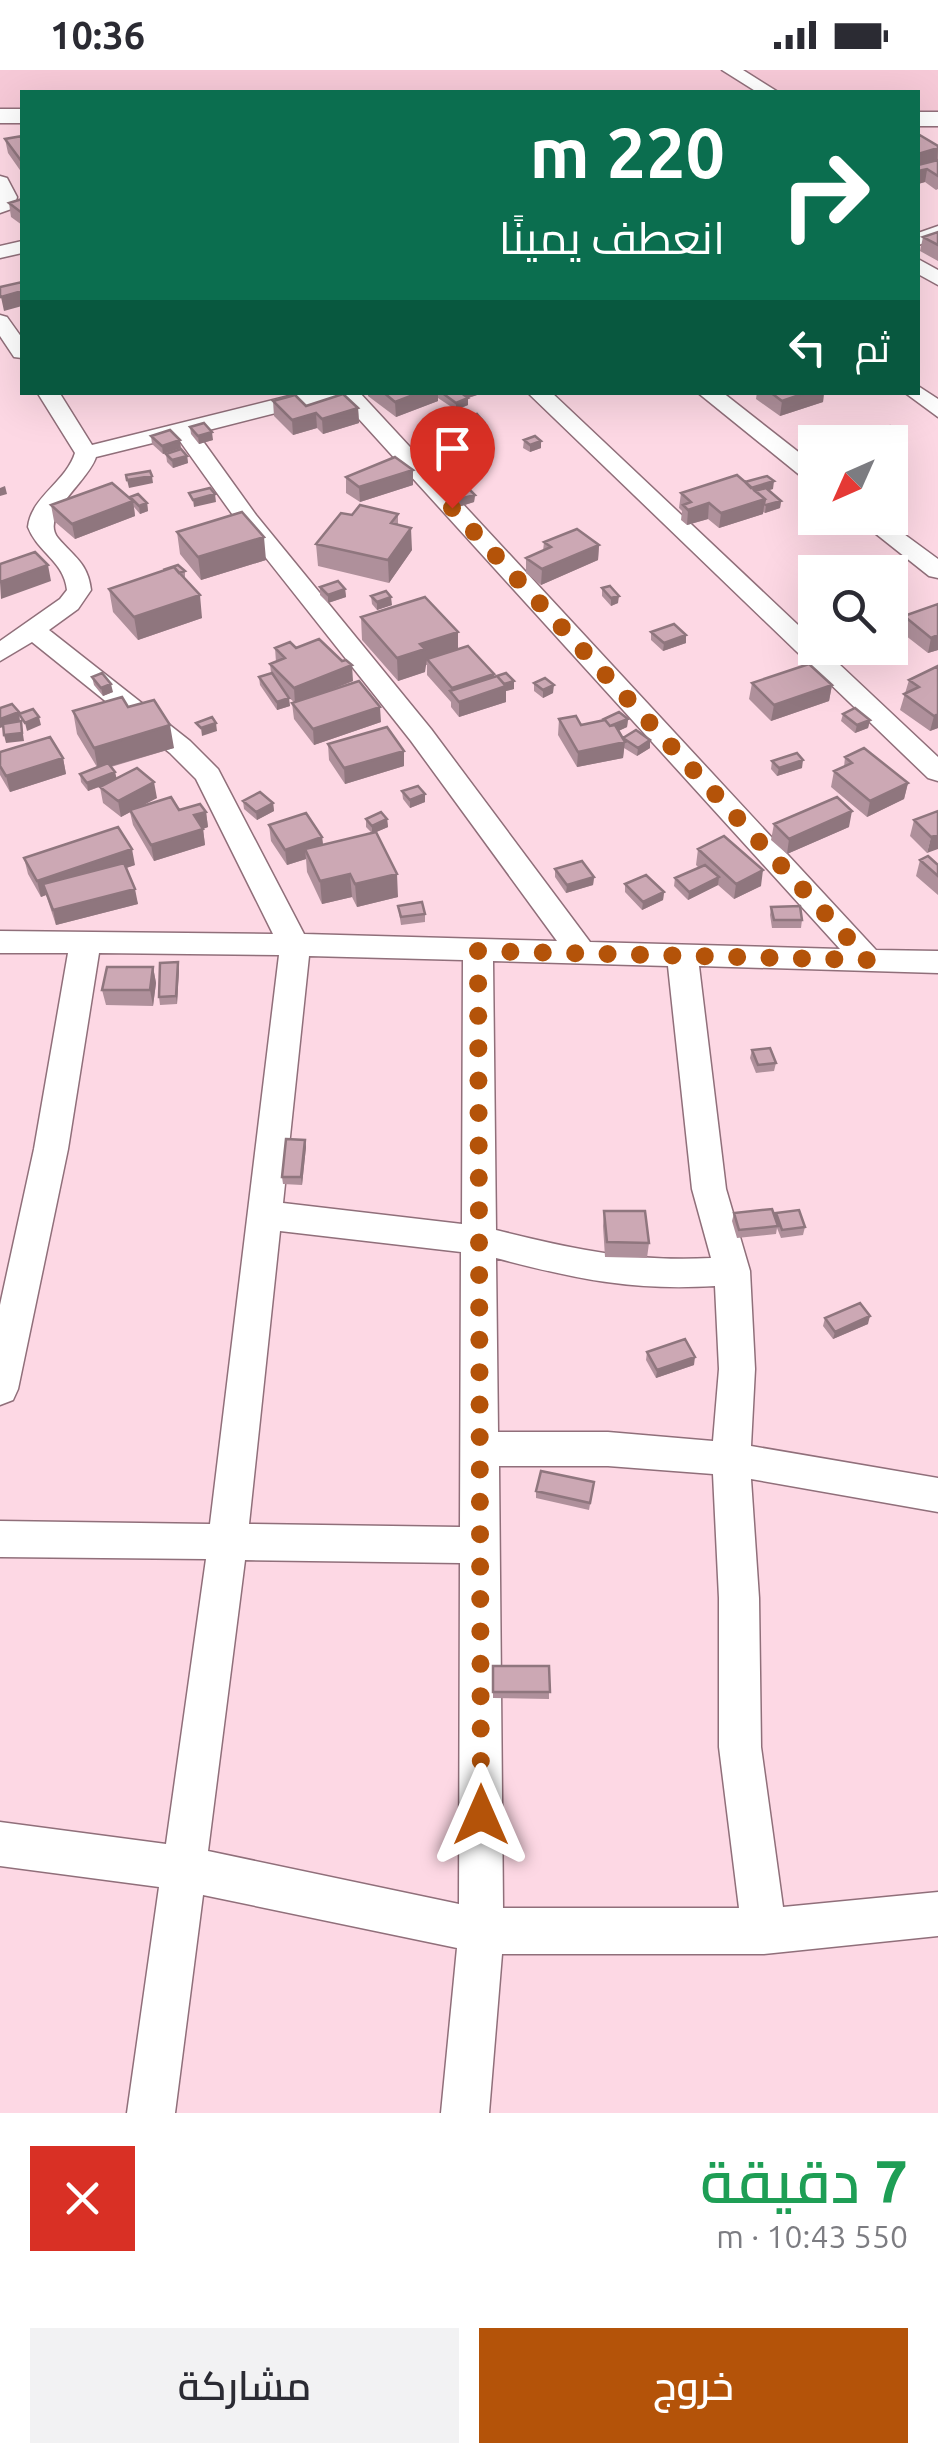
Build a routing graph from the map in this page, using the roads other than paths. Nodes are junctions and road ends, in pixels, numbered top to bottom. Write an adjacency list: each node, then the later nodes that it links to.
1 (731, 70): 2 (street)
2 (766, 90)
3 (0, 182): 4 (street)
4 (0, 207)
5 (0, 321): 6 (street)
6 (20, 349)
7 (50, 395): 14 (street)
8 (310, 395): 12 (street)
9 (349, 395): 27 (street)
10 (541, 395): 20 (street)
11 (712, 395): 15 (street)
12 (246, 403): 13 (street)
13 (184, 431): 14 (street); 25 (street)
14 (86, 454): 18 (street)
15 (798, 463)
16 (890, 535): 17 (street)
17 (938, 572)
18 (32, 630): 19 (street); 23 (street)
19 (0, 653)
20 (938, 772)
21 (0, 942): 22 (street)
22 (84, 944): 23 (street); 32 (street)
23 (295, 947): 24 (street); 29 (street)
24 (478, 951): 25 (street); 30 (street)
25 (582, 953): 26 (street)
26 (682, 956): 27 (street); 31 (street)
27 (868, 960): 28 (street)
28 (938, 962)
29 (264, 1216): 30 (street); 37 (street)
30 (480, 1240): 31 (street); 33 (street)
31 (732, 1271): 34 (street)
32 (0, 1389)
33 (481, 1449): 34 (street); 38 (street)
34 (731, 1459): 35 (street); 43 (street)
35 (938, 1495)
36 (0, 1539): 37 (street)
37 (228, 1541): 38 (street); 40 (street)
38 (481, 1545): 42 (street)
39 (0, 1844): 40 (street)
40 (182, 1868): 42 (street); 44 (street)
41 (938, 1914): 43 (street)
42 (480, 1931): 43 (street); 45 (street)
43 (764, 1931)
44 (151, 2113)
45 (465, 2113)

